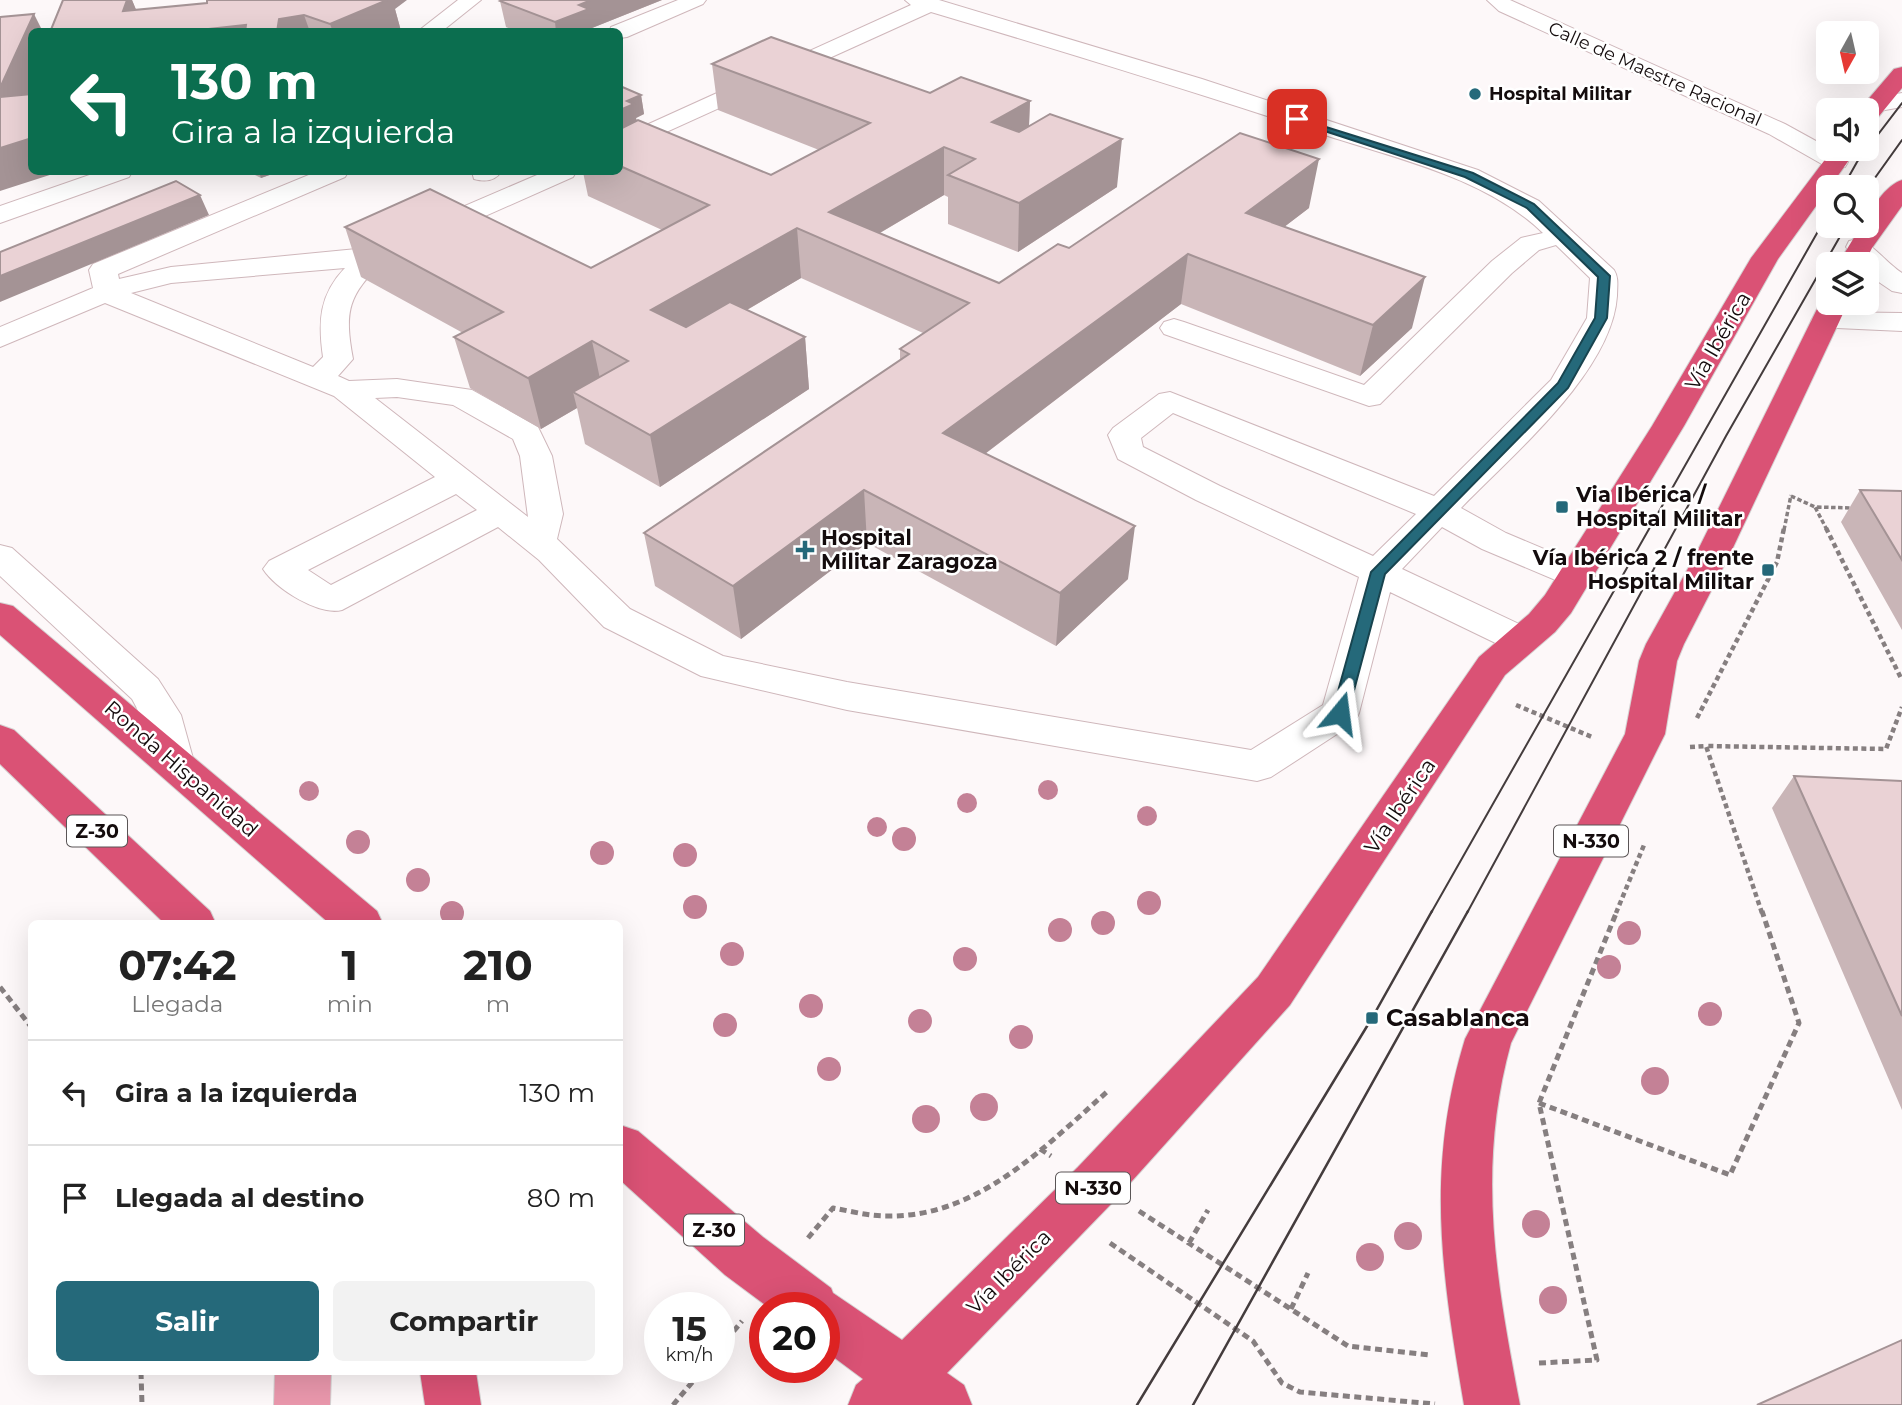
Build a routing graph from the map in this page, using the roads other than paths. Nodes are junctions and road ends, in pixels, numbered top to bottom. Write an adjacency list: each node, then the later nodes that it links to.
1 (471, 0): 5 (street)
2 (696, 0): 6 (street)
3 (1497, 0): 11 (street, Calle de Maestre Racional)
4 (923, 2): 12 (street); 19 (street)
5 (432, 28)
6 (623, 30)
7 (1902, 74): 9 (highway)
8 (1902, 100): 10 (street)
9 (1879, 101)
10 (1879, 108)
11 (1816, 141)
12 (623, 145)
13 (1828, 161): 37 (highway, Vía Ibérica / N-330)
14 (112, 175): 18 (street)
15 (329, 175): 24 (street)
16 (557, 175): 21 (street)
17 (1902, 188): 20 (highway)
18 (0, 215)
19 (1561, 236): 28 (street); 32 (street)
20 (1858, 252)
21 (374, 256): 24 (street); 30 (street)
22 (1879, 270): 23 (street)
23 (1902, 285)
24 (108, 293): 29 (street); 30 (street)
25 (1829, 315): 52 (highway, N-330)
26 (1854, 315): 27 (street)
27 (1902, 321)
28 (1174, 328)
29 (0, 338)
30 (331, 385): 31 (street); 34 (street)
31 (458, 479): 33 (street); 33 (street)
32 (1440, 511): 36 (street); 36 (street); 37 (street)
33 (500, 512): 34 (street)
34 (539, 543): 36 (street)
35 (0, 556): 41 (street)
36 (1378, 572): 39 (street)
37 (1577, 576): 39 (highway, Vía Ibérica / N-330)
38 (0, 615): 41 (highway, Ronda Hispanidad)
39 (1521, 640): 49 (highway, Vía Ibérica / N-330)
40 (0, 740): 42 (highway, Z-30)
41 (174, 762): 43 (highway, Ronda Hispanidad)
42 (180, 915)
43 (356, 920)
44 (623, 1150): 45 (highway, Z-30)
45 (793, 1292)
46 (840, 1331): 49 (highway)
47 (303, 1375): 50 (main road)
48 (448, 1375): 51 (highway)
49 (908, 1396)
50 (302, 1405)
51 (453, 1405)
52 (1492, 1405)

